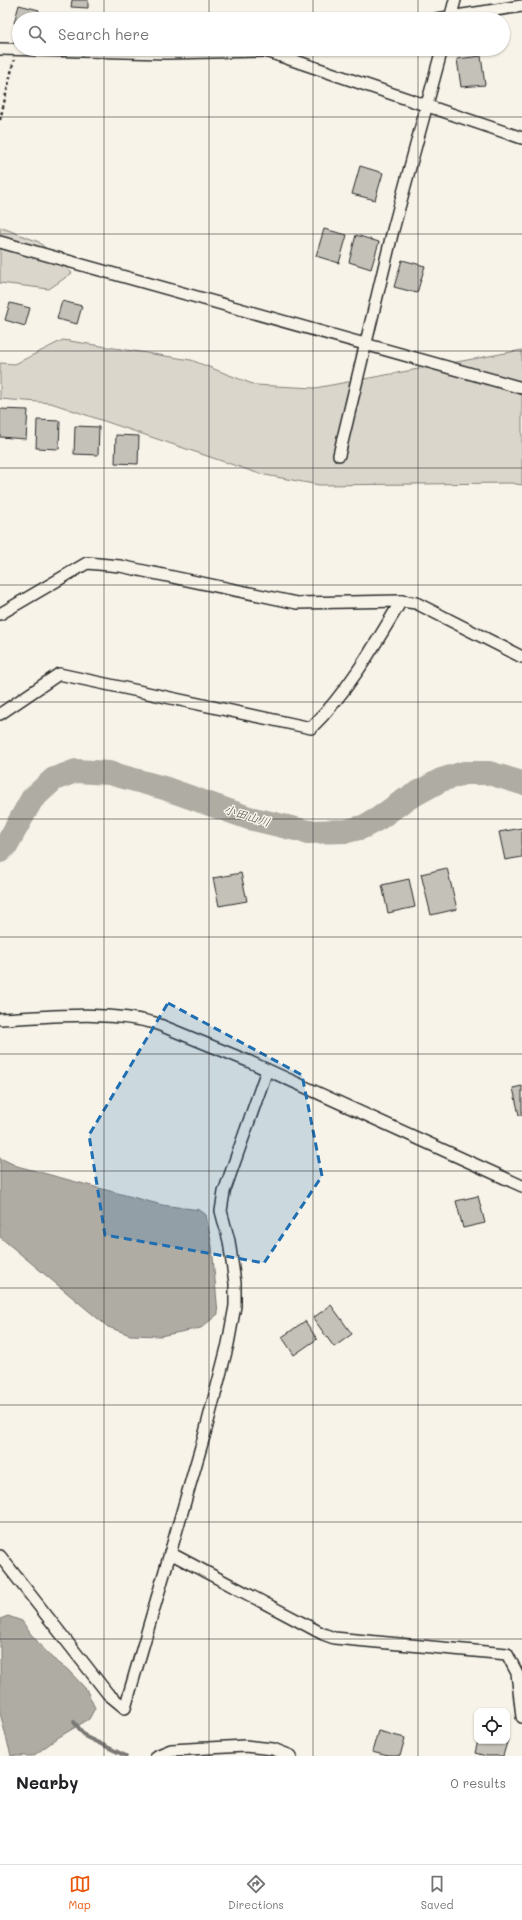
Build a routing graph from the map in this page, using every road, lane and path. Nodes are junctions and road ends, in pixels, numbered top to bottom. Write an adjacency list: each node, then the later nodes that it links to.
1 (455, 0): 3 (street)
2 (522, 6): 4 (street)
3 (452, 12)
4 (486, 12)
5 (0, 49): 6 (street)
6 (12, 49)
7 (15, 56): 11 (path)
8 (287, 56): 10 (street)
9 (440, 56): 10 (street)
10 (427, 107): 12 (street); 14 (street)
11 (0, 120)
12 (522, 138)
13 (0, 242): 14 (street)
14 (365, 344): 15 (street); 16 (street)
15 (522, 388)
16 (340, 455)
17 (400, 601): 18 (street); 19 (street); 20 (street)
18 (0, 614)
19 (522, 657)
20 (0, 714)
21 (0, 1019): 22 (street)
22 (267, 1070): 23 (street); 24 (street)
23 (522, 1186)
24 (170, 1553): 25 (street); 26 (street)
25 (0, 1556)
26 (522, 1717)
27 (156, 1756): 28 (street)
28 (291, 1756)

